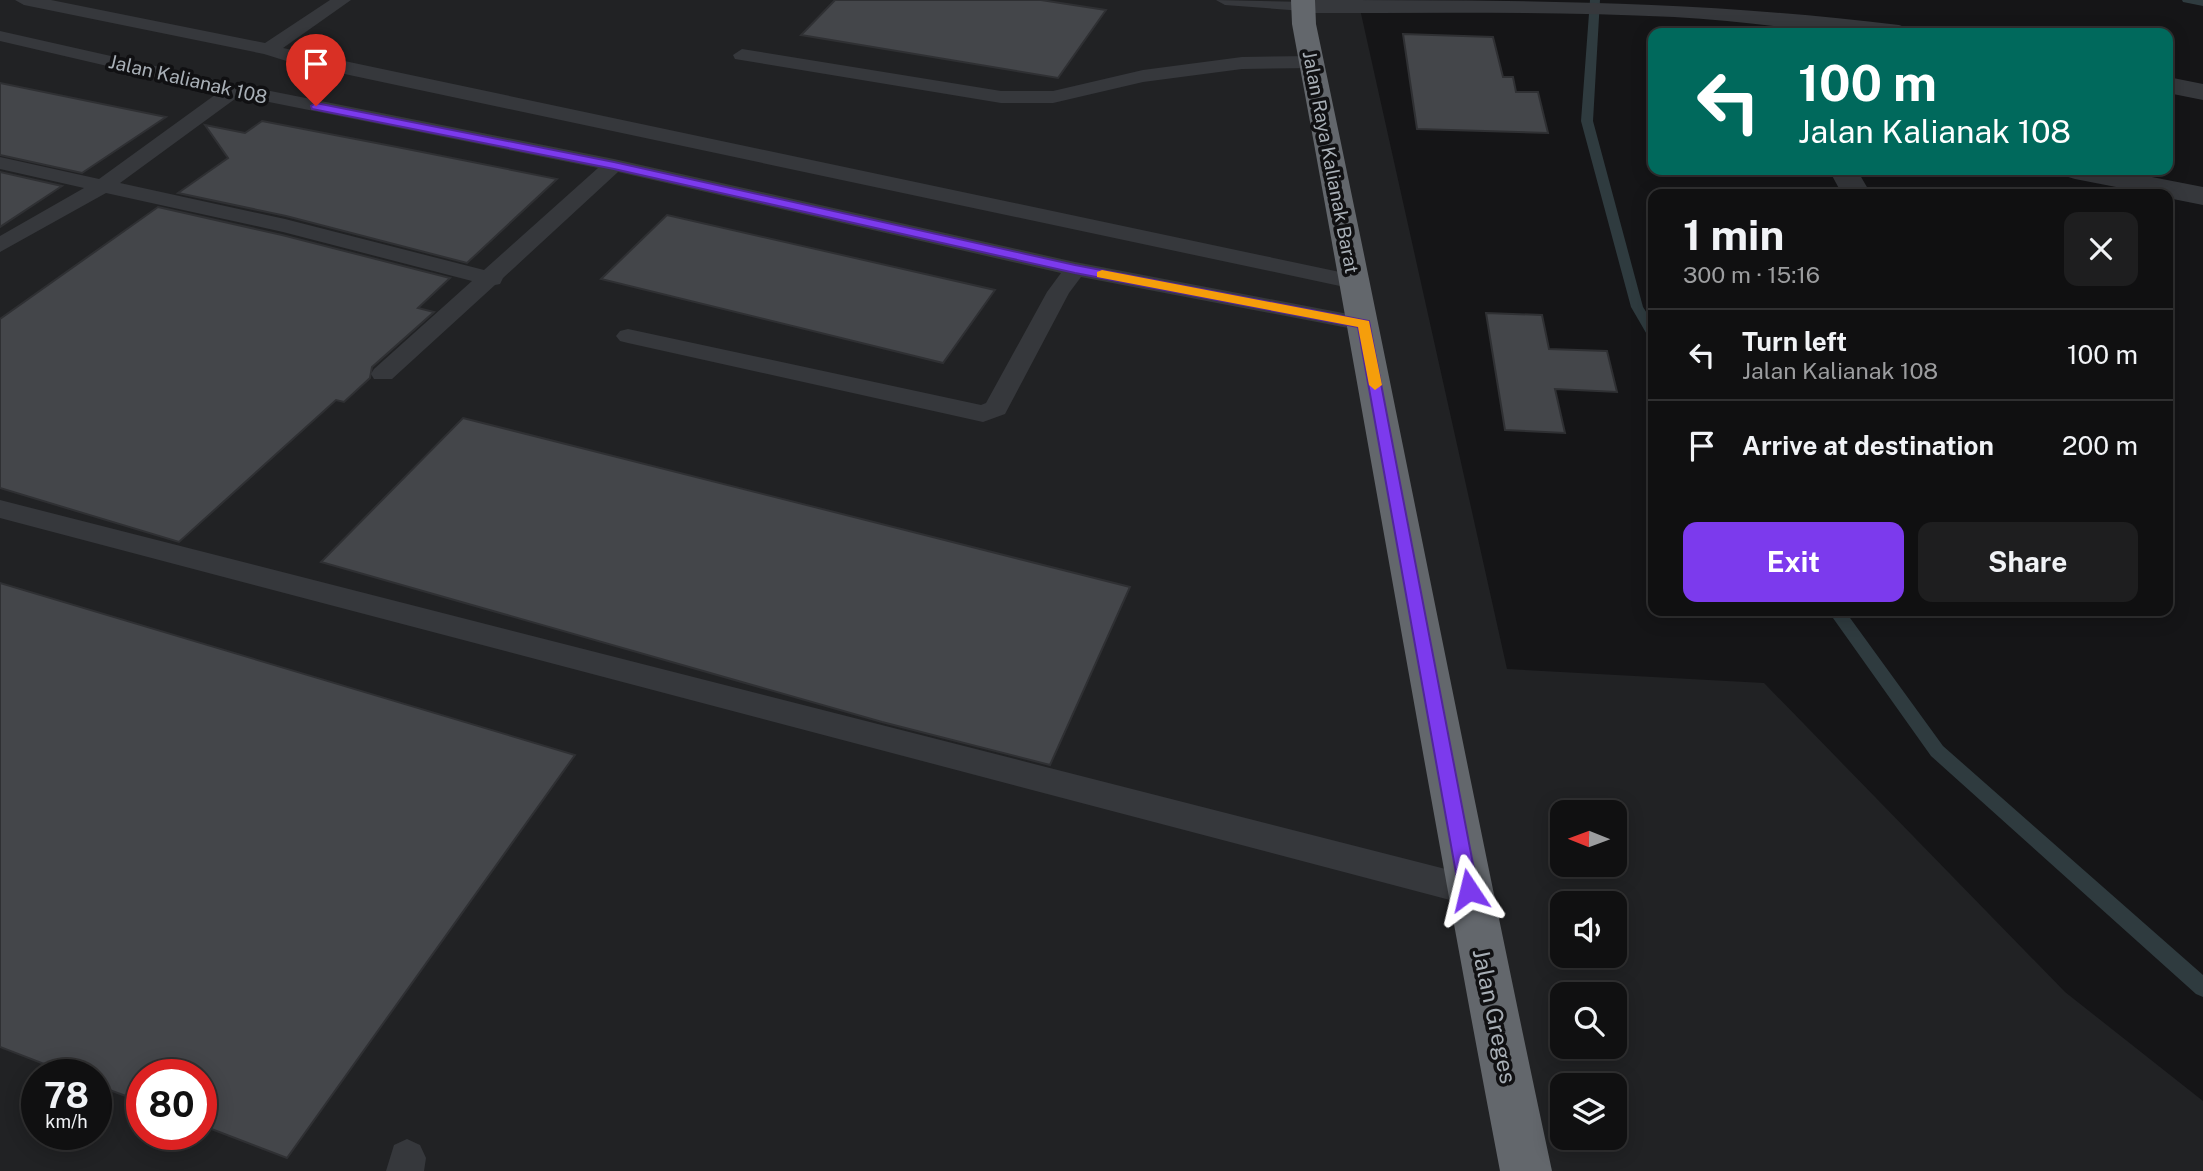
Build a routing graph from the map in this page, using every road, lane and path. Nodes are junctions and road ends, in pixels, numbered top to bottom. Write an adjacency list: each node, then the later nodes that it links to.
1 (24, 0): 6 (lane)
2 (113, 0): 6 (lane)
3 (342, 0): 9 (lane)
4 (1225, 0): 5 (lane)
5 (1303, 3): 7 (street); 11 (highway, Jalan Raya Kalianak Barat)
6 (91, 13): 9 (lane)
7 (1801, 28)
8 (0, 36): 13 (lane, Jalan Kalianak 108)
9 (268, 49): 25 (lane)
10 (741, 55): 11 (lane)
11 (1313, 62): 25 (highway, Jalan Raya Kalianak Barat)
12 (2173, 86): 14 (street)
13 (235, 90): 16 (lane, Jalan Kalianak 108); 18 (lane)
14 (2203, 92)
15 (0, 163): 18 (lane)
16 (614, 165): 23 (lane, Jalan Kalianak 108); 24 (lane)
17 (2100, 175): 19 (street)
18 (102, 186): 22 (lane); 24 (lane)
19 (2169, 189)
20 (2173, 190): 21 (street)
21 (2203, 196)
22 (0, 246)
23 (1075, 269): 26 (lane, Jalan Kalianak 108); 27 (lane)
24 (492, 279): 28 (lane)
25 (1354, 282): 26 (highway, Jalan Raya Kalianak Barat)
26 (1364, 324): 30 (highway, Jalan Greges)
27 (628, 336)
28 (383, 374)
29 (0, 509): 30 (lane)
30 (1469, 890): 31 (highway, Jalan Greges)
31 (1526, 1171)

